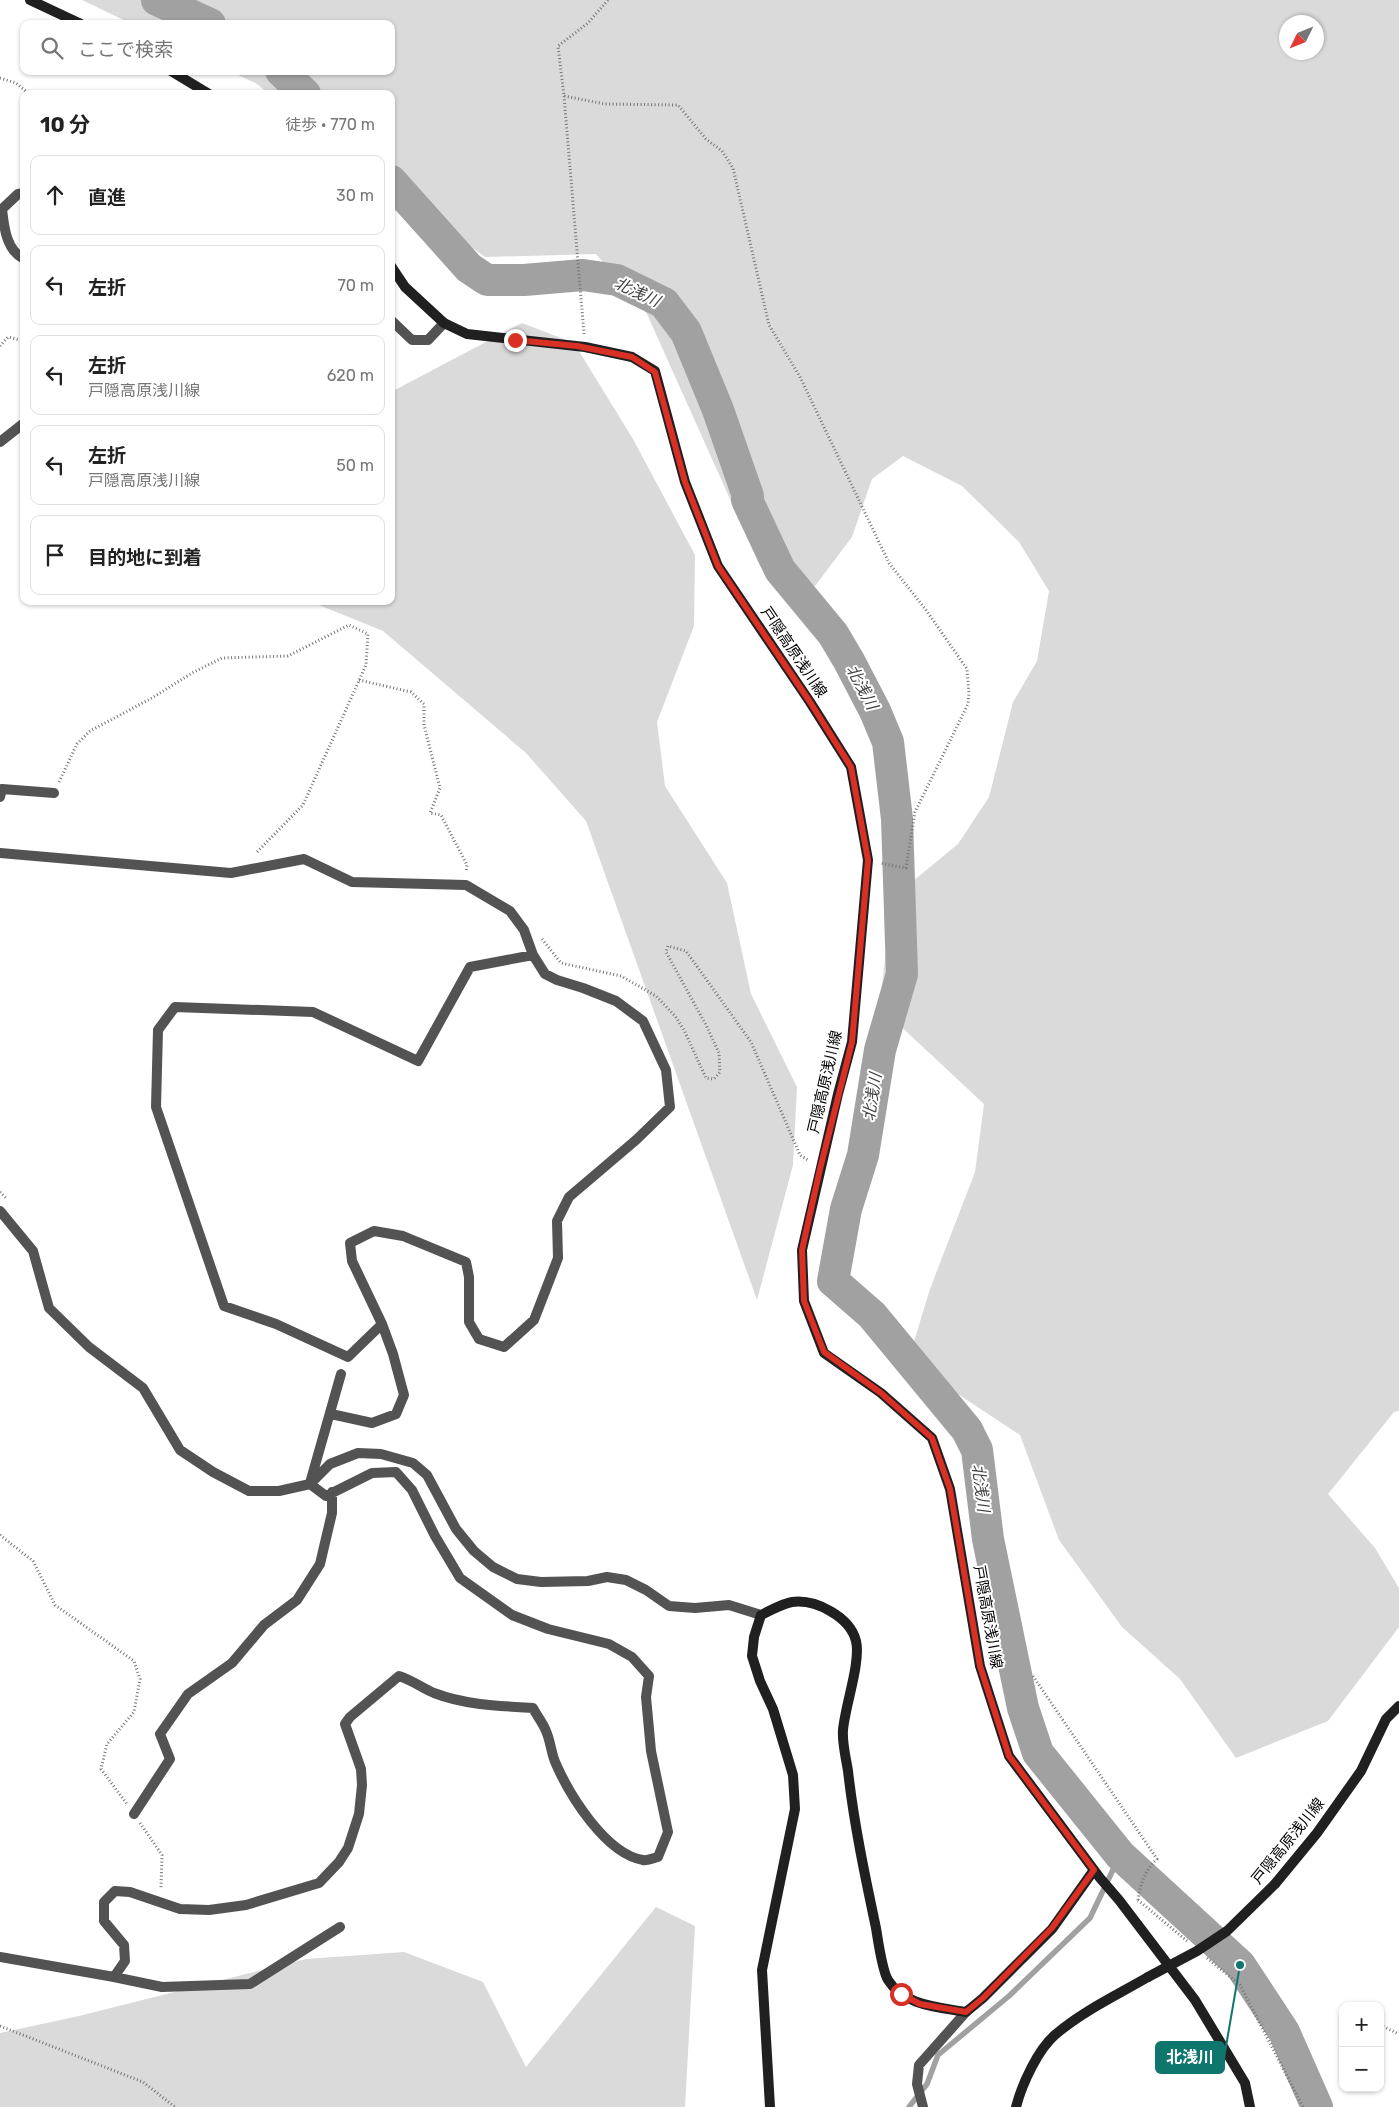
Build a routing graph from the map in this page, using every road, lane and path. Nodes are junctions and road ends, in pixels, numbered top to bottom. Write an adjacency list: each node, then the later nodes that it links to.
1 (30, 0): 3 (main road)
2 (608, 0): 8 (path)
3 (72, 20)
4 (178, 75): 7 (main road)
5 (0, 78): 6 (path)
6 (24, 90)
7 (202, 90)
8 (564, 96): 16 (path); 24 (path)
9 (20, 194): 10 (street)
10 (20, 257)
11 (395, 272): 12 (main road, 戸隠高原浅川線)
12 (444, 322): 13 (street); 16 (main road, 戸隠高原浅川線)
13 (395, 324)
14 (20, 340): 15 (path)
15 (0, 346)
16 (585, 347): 24 (main road, 戸隠高原浅川線)
17 (20, 426): 18 (street)
18 (0, 442)
19 (360, 680): 20 (path); 23 (path); 25 (path)
20 (54, 793): 21 (street)
21 (0, 796)
22 (0, 853): 25 (street)
23 (250, 854)
24 (868, 860): 28 (main road, 戸隠高原浅川線)
25 (462, 884): 27 (street)
26 (538, 933): 28 (path)
27 (533, 956): 30 (street); 30 (street)
28 (820, 1169): 40 (main road, 戸隠高原浅川線)
29 (0, 1211): 33 (street)
30 (382, 1324): 32 (street)
31 (341, 1374): 32 (street)
32 (330, 1414): 33 (street)
33 (310, 1484): 34 (street); 36 (street)
34 (332, 1492): 39 (street); 42 (street)
35 (0, 1535): 39 (path)
36 (761, 1616): 49 (main road); 54 (main road)
37 (1033, 1676): 41 (path)
38 (1399, 1706): 56 (main road, 戸隠高原浅川線, bridge)
39 (134, 1814): 42 (path)
40 (1097, 1874): 43 (main road, 戸隠高原浅川線); 49 (main road)
41 (1138, 1900): 43 (path); 45 (path)
42 (161, 1904): 48 (street)
43 (1122, 1904): 57 (main road, 戸隠高原浅川線)
44 (340, 1927): 48 (street)
45 (1189, 1942)
46 (1203, 1955): 58 (path)
47 (0, 1957): 48 (street)
48 (114, 1977)
49 (966, 2012): 55 (street)
50 (0, 2026): 53 (path)
51 (1384, 2027): 52 (path)
52 (1399, 2034)
53 (175, 2107)
54 (770, 2107)
55 (923, 2107)
56 (1016, 2107)
57 (1250, 2107)
58 (1303, 2107)

